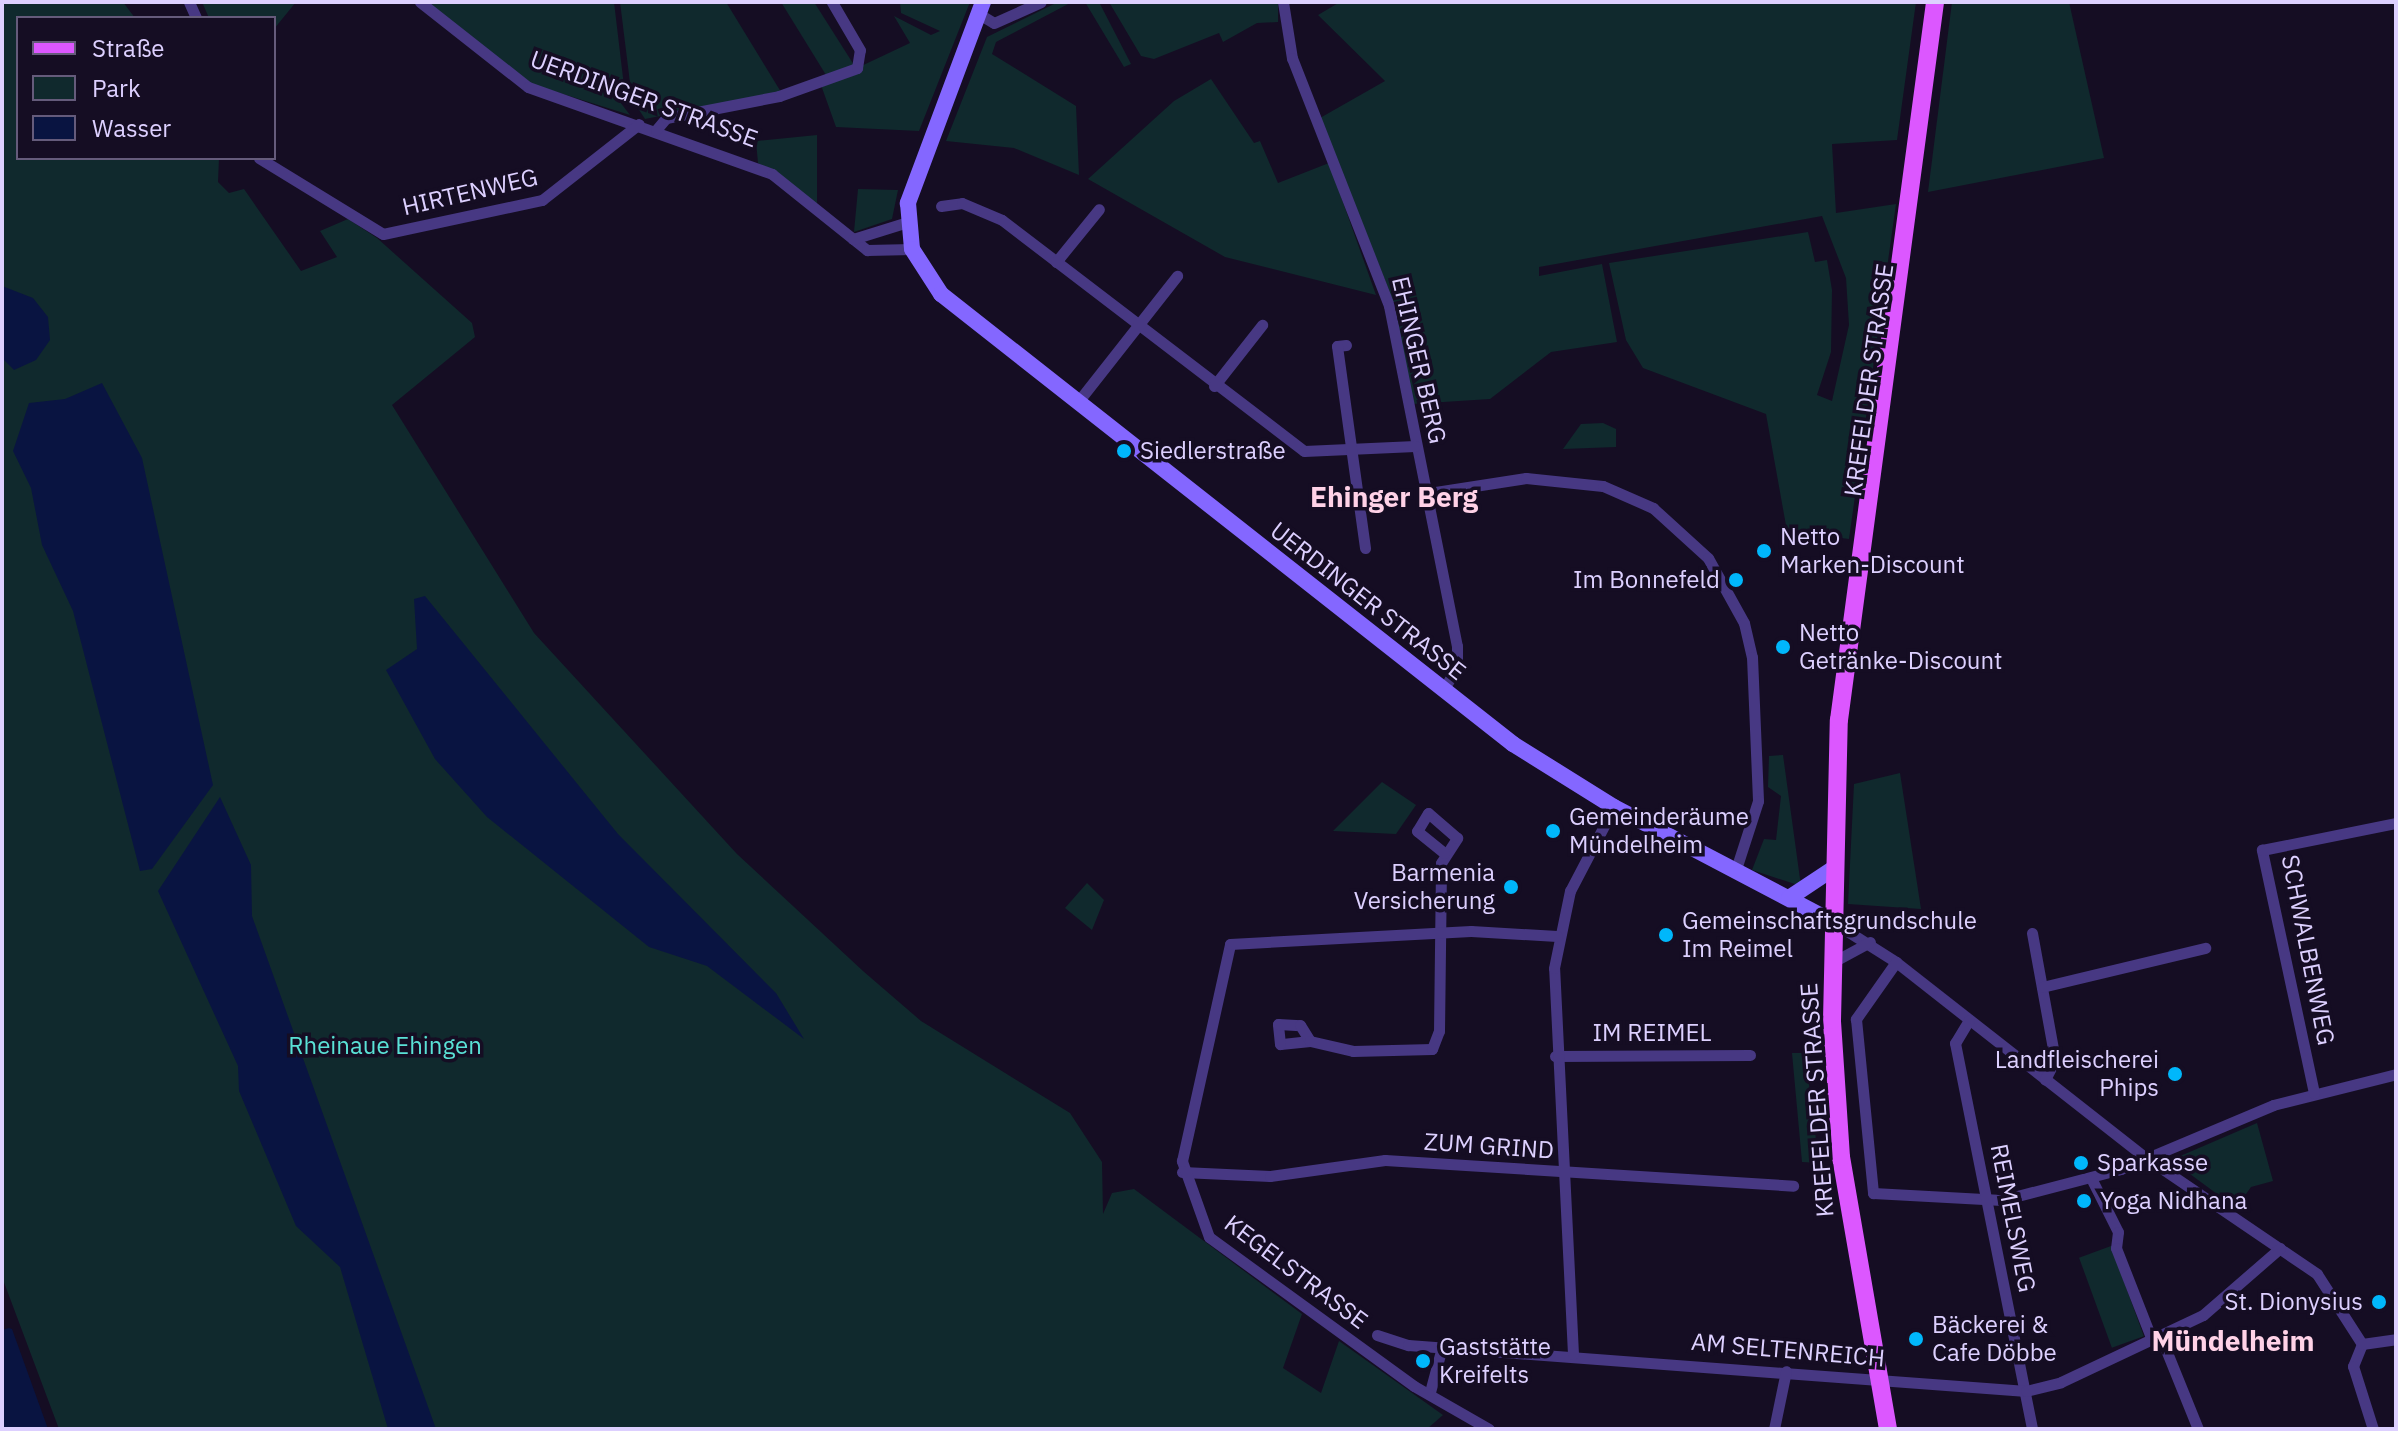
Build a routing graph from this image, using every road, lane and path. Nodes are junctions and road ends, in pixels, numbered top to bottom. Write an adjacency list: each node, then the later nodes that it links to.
1 (420, 2): 8 (street, UERDINGER STRASSE)
2 (832, 2): 9 (street)
3 (1041, 2): 7 (street)
4 (1283, 2): 23 (street, EHINGER BERG)
5 (1935, 2): 28 (main road, KREFELDER STRASSE)
6 (1945, 2): 28 (main road, KREFELDER STRASSE)
7 (981, 8): 13 (main road)
8 (639, 124): 9 (street, UERDINGER STRASSE); 10 (street, HIRTENWEG)
9 (656, 130): 14 (street, UERDINGER STRASSE)
10 (262, 160)
11 (941, 206): 16 (street)
12 (1099, 209): 16 (street)
13 (908, 222): 14 (street); 15 (main road)
14 (853, 239): 15 (street, UERDINGER STRASSE)
15 (912, 249): 22 (main road, UERDINGER STRASSE)
16 (1056, 262): 18 (street)
17 (1177, 276): 18 (street)
18 (1137, 325): 21 (street); 22 (street)
19 (1262, 325): 21 (street)
20 (1346, 345): 24 (street)
21 (1214, 386): 24 (street)
22 (1077, 403): 27 (main road, UERDINGER STRASSE)
23 (1415, 446): 24 (street); 25 (street, EHINGER BERG)
24 (1349, 453): 26 (street)
25 (1429, 493): 27 (street, EHINGER BERG); 33 (street)
26 (1365, 548)
27 (1443, 690): 29 (main road, UERDINGER STRASSE)
28 (1840, 764): 32 (main road, KREFELDER STRASSE)
29 (1614, 807): 33 (main road, UERDINGER STRASSE); 38 (street)
30 (2396, 823): 50 (street, SCHWALBENWEG)
31 (1444, 853): 36 (street)
32 (1834, 868): 34 (main road); 35 (main road, KREFELDER STRASSE)
33 (1735, 872): 34 (main road, UERDINGER STRASSE)
34 (1789, 898): 35 (main road, UERDINGER STRASSE)
35 (1833, 922): 39 (street, UERDINGER STRASSE); 41 (main road, KREFELDER STRASSE)
36 (1441, 932): 38 (street); 45 (street); 52 (street)
37 (2032, 933): 43 (street)
38 (1557, 936): 47 (street)
39 (1870, 942): 41 (street); 42 (street, UERDINGER STRASSE)
40 (2205, 948): 43 (street)
41 (1833, 962): 65 (main road, KREFELDER STRASSE)
42 (1896, 962): 44 (street, UERDINGER STRASSE); 56 (street)
43 (2042, 987): 49 (street)
44 (1969, 1020): 49 (street, UERDINGER STRASSE); 56 (street, REIMELSWEG)
45 (1310, 1041)
46 (1750, 1055): 47 (street, IM REIMEL)
47 (1555, 1056): 53 (street)
48 (2396, 1074): 50 (street)
49 (2045, 1080): 51 (street, UERDINGER STRASSE)
50 (2314, 1093): 51 (street)
51 (2145, 1157): 54 (street); 57 (street, UERDINGER STRASSE)
52 (1182, 1172): 53 (street, ZUM GRIND); 67 (street, KEGELSTRASSE)
53 (1562, 1173): 55 (street, ZUM GRIND); 63 (street)
54 (2091, 1178): 56 (street); 59 (street)
55 (1793, 1186)
56 (1989, 1200): 66 (street, REIMELSWEG)
57 (2280, 1248): 59 (street, AM SELTENREICH); 61 (street, UERDINGER STRASSE)
58 (1377, 1335): 62 (street, AM SELTENREICH)
59 (2156, 1338): 66 (street, AM SELTENREICH); 72 (street)
60 (2396, 1339): 61 (street)
61 (2362, 1344): 73 (street)
62 (1442, 1347): 63 (street, AM SELTENREICH); 67 (street)
63 (1573, 1354): 64 (street, AM SELTENREICH)
64 (1786, 1371): 65 (street, AM SELTENREICH); 69 (street)
65 (1876, 1379): 66 (street, AM SELTENREICH); 70 (main road, KREFELDER STRASSE)
66 (2026, 1391): 71 (street, REIMELSWEG)
67 (1430, 1392): 68 (street, KEGELSTRASSE)
68 (1489, 1429)
69 (1774, 1429)
70 (1888, 1429)
71 (2032, 1429)
72 (2198, 1429)
73 (2373, 1429)

